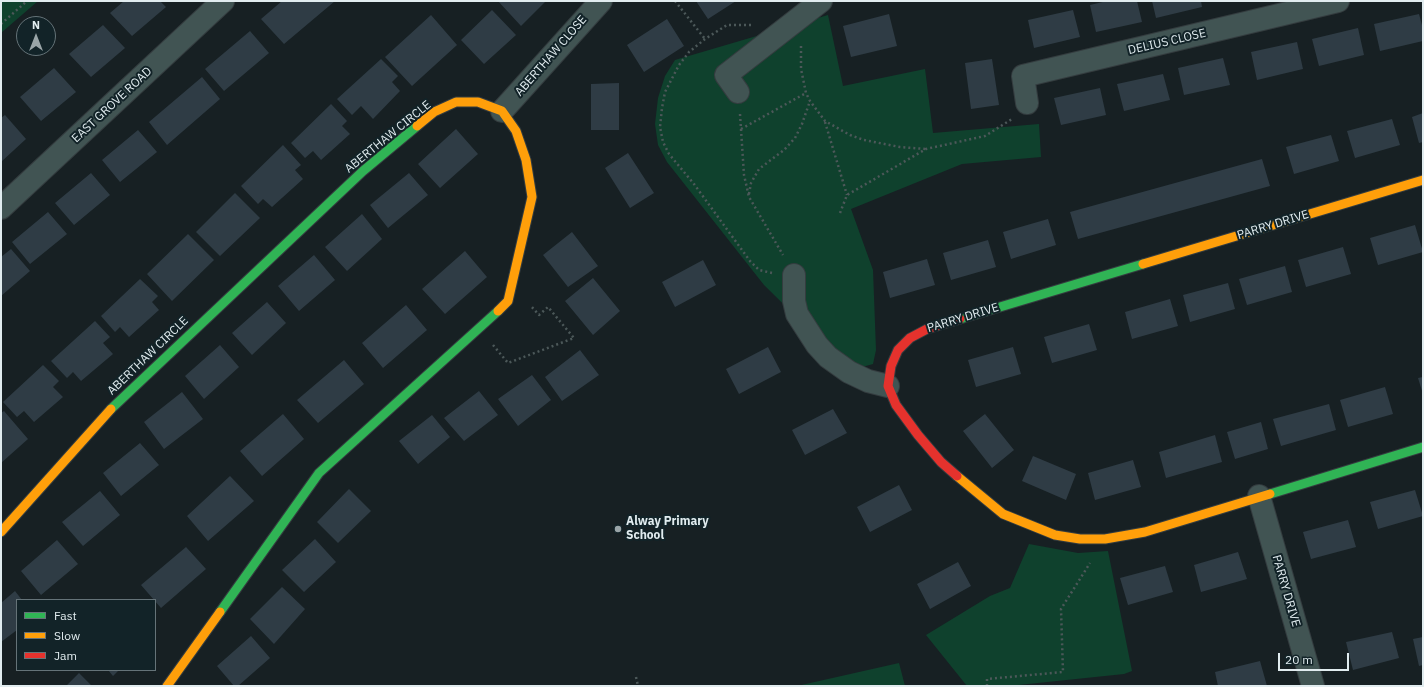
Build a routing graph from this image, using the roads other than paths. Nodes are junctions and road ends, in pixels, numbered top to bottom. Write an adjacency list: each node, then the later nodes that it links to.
1 (223, 1): 9 (street, EAST GROVE ROAD)
2 (601, 1): 7 (street, ABERTHAW CLOSE)
3 (821, 1): 5 (street)
4 (1338, 1): 6 (street, DELIUS CLOSE)
5 (738, 92)
6 (1027, 103)
7 (502, 111): 14 (street, ABERTHAW CIRCLE); 15 (street)
8 (1423, 180): 11 (street, PARRY DRIVE)
9 (1, 208)
10 (792, 270): 11 (street)
11 (888, 386): 13 (street)
12 (1423, 447): 13 (street)
13 (1259, 496): 16 (street, PARRY DRIVE)
14 (1, 532)
15 (167, 686)
16 (1313, 686)

